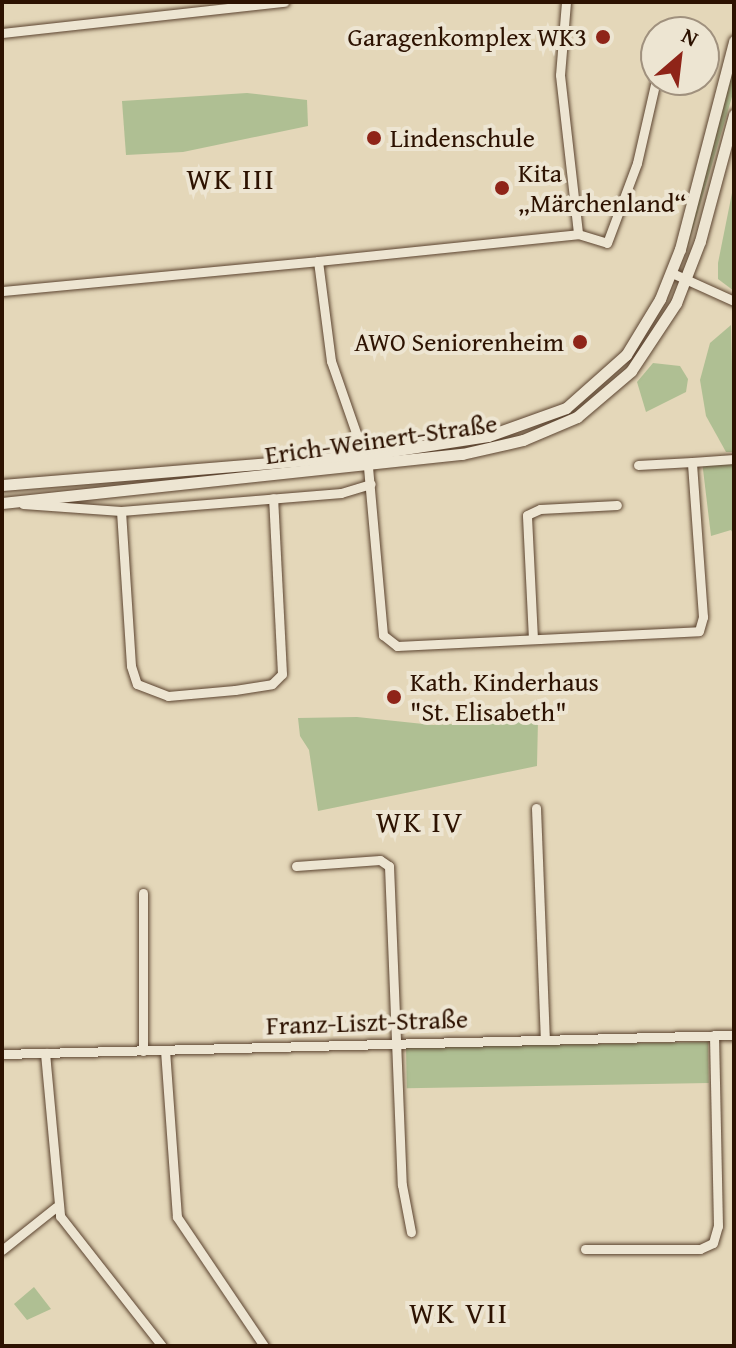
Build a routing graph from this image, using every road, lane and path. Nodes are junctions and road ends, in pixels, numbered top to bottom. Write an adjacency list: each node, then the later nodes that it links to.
1 (284, 2): 3 (street)
2 (566, 2): 7 (street)
3 (2, 33)
4 (734, 41): 9 (street, Erich-Weinert-Straße)
5 (652, 96): 7 (street)
6 (734, 115): 10 (street, Erich-Weinert-Straße)
7 (578, 234): 8 (street)
8 (318, 261): 11 (street); 14 (street)
9 (672, 273): 10 (street); 14 (street, Erich-Weinert-Straße)
10 (687, 279): 12 (street); 14 (street, Erich-Weinert-Straße)
11 (2, 291)
12 (734, 301)
13 (734, 459): 15 (street)
14 (367, 461): 17 (street); 18 (street, Erich-Weinert-Straße); 20 (street, Erich-Weinert-Straße)
15 (692, 462): 16 (street); 23 (street)
16 (638, 465)
17 (371, 484): 19 (street, Erich-Weinert-Straße); 23 (street)
18 (2, 485)
19 (273, 498): 22 (street, Erich-Weinert-Straße); 22 (street)
20 (5, 502): 22 (street, Erich-Weinert-Straße)
21 (617, 505): 23 (street)
22 (121, 511)
23 (533, 639)
24 (536, 808): 29 (street)
25 (296, 866): 30 (street)
26 (143, 893): 32 (street)
27 (714, 1035): 28 (street, Franz-Liszt-Straße); 29 (street, Franz-Liszt-Straße); 37 (street)
28 (734, 1035)
29 (545, 1040): 30 (street, Franz-Liszt-Straße)
30 (397, 1044): 31 (street, Franz-Liszt-Straße); 36 (street)
31 (165, 1050): 32 (street, Franz-Liszt-Straße); 40 (street)
32 (143, 1051): 33 (street, Franz-Liszt-Straße)
33 (45, 1053): 34 (street, Franz-Liszt-Straße); 35 (street)
34 (2, 1054)
35 (56, 1207): 38 (street); 39 (street)
36 (411, 1232)
37 (585, 1249)
38 (2, 1250)
39 (162, 1346)
40 (264, 1346)

